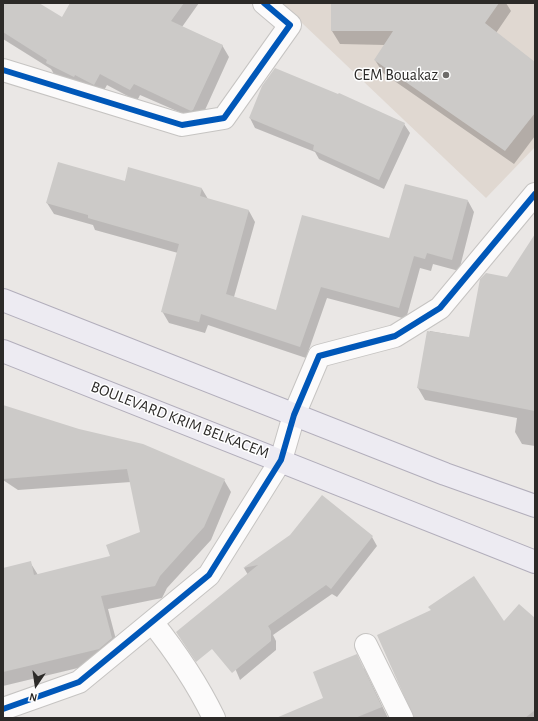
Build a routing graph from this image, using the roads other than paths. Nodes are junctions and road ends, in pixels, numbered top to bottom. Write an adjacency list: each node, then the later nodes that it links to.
1 (264, 3): 2 (street)
2 (3, 70)
3 (535, 194): 6 (street)
4 (3, 300): 6 (main road)
5 (3, 351): 7 (main road, BOULEVARD KRIM BELKACEM)
6 (294, 414): 7 (street); 8 (main road)
7 (281, 460): 9 (main road, BOULEVARD KRIM BELKACEM); 10 (street)
8 (535, 506)
9 (535, 562)
10 (152, 622): 12 (street); 13 (street)
11 (366, 645): 14 (street)
12 (3, 709)
13 (214, 718)
14 (402, 718)

